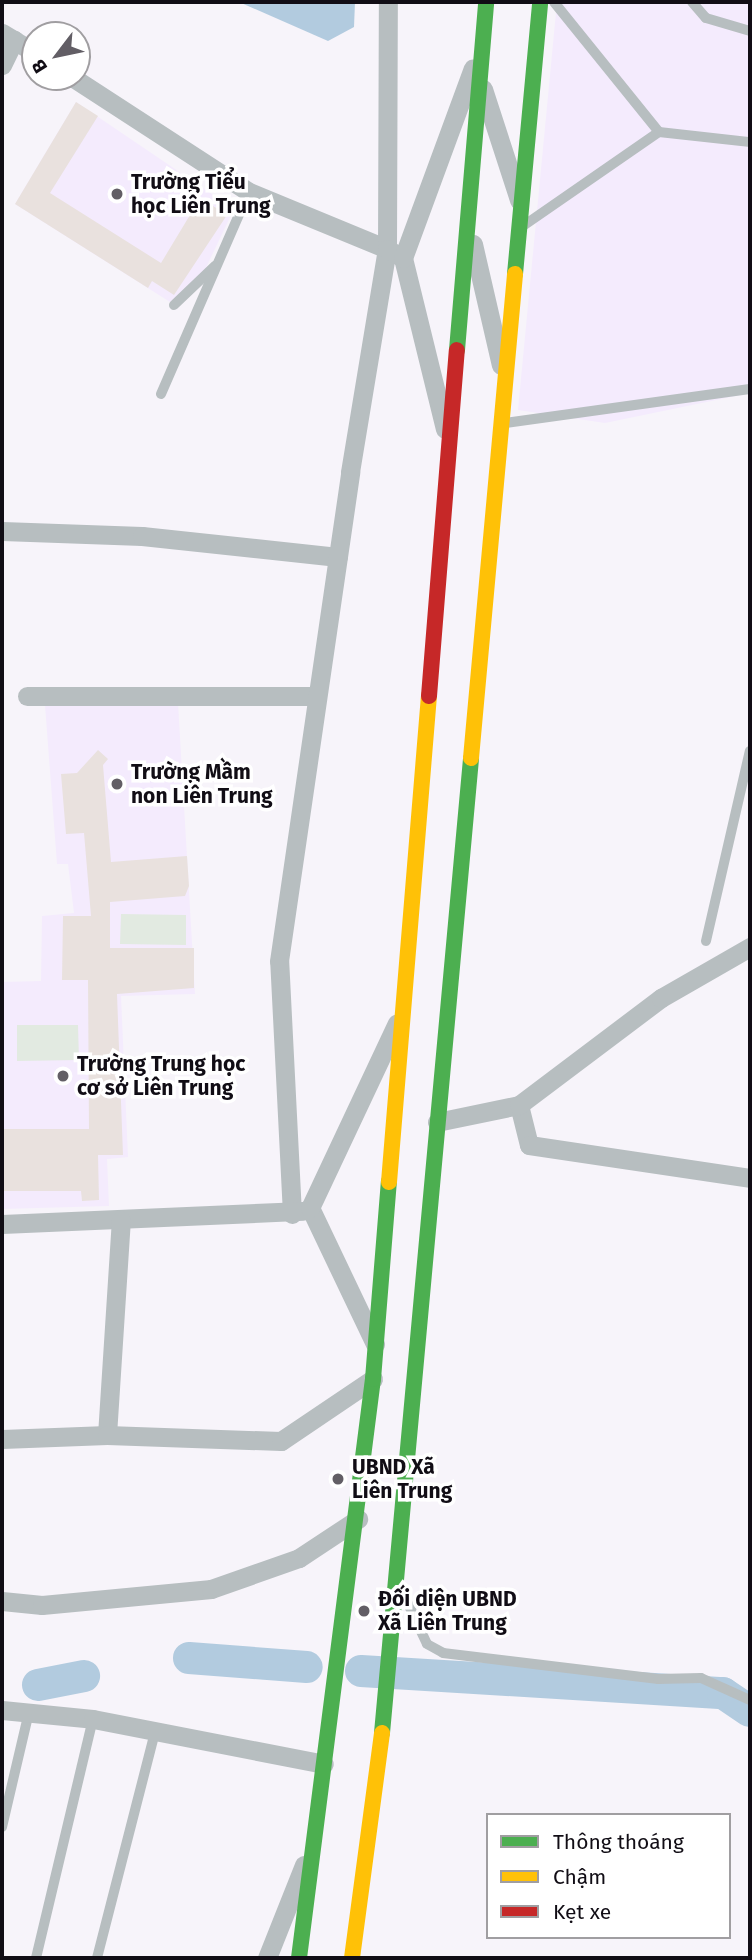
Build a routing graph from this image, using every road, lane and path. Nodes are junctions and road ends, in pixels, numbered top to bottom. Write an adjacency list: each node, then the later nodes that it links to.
1 (388, 2): 18 (street)
2 (486, 2): 8 (main road)
3 (540, 2): 15 (main road)
4 (554, 2): 12 (lane)
5 (692, 2): 6 (lane)
6 (750, 31)
7 (8, 36): 9 (street)
8 (484, 41): 10 (main road); 18 (street)
9 (2, 65)
10 (480, 82): 15 (street); 16 (main road)
11 (91, 89): 14 (street)
12 (659, 132): 13 (lane); 17 (lane)
13 (750, 142)
14 (249, 192): 18 (street); 19 (lane)
15 (520, 204): 17 (main road)
16 (468, 226): 21 (street); 25 (main road)
17 (517, 230): 21 (main road)
18 (395, 253): 25 (street); 27 (street)
19 (217, 263): 20 (lane); 23 (lane)
20 (174, 305)
21 (504, 376): 24 (main road)
22 (750, 389): 24 (lane)
23 (162, 394)
24 (500, 424): 35 (main road)
25 (450, 447): 33 (main road)
26 (2, 531): 27 (street)
27 (338, 557): 29 (street)
28 (27, 695): 29 (street)
29 (316, 696): 37 (street)
30 (750, 751): 31 (lane)
31 (706, 940)
32 (750, 947): 34 (street)
33 (405, 1006): 37 (street); 40 (main road)
34 (519, 1105): 35 (street); 36 (street)
35 (437, 1122): 45 (main road)
36 (750, 1178)
37 (301, 1211): 38 (street); 40 (street)
38 (121, 1220): 39 (street); 42 (street)
39 (2, 1224)
40 (374, 1344): 41 (main road)
41 (373, 1379): 42 (street); 44 (main road)
42 (107, 1435): 43 (street)
43 (2, 1439)
44 (358, 1519): 46 (street); 52 (main road)
45 (396, 1575): 47 (lane); 59 (main road)
46 (2, 1601)
47 (750, 1700)
48 (2, 1710): 49 (street)
49 (29, 1712): 50 (street); 53 (lane)
50 (93, 1719): 51 (street); 55 (lane)
51 (155, 1732): 52 (street); 56 (lane)
52 (324, 1764): 54 (main road)
53 (2, 1827)
54 (313, 1845): 57 (street); 58 (main road)
55 (36, 1958)
56 (97, 1958)
57 (267, 1958)
58 (299, 1958)
59 (352, 1958)

